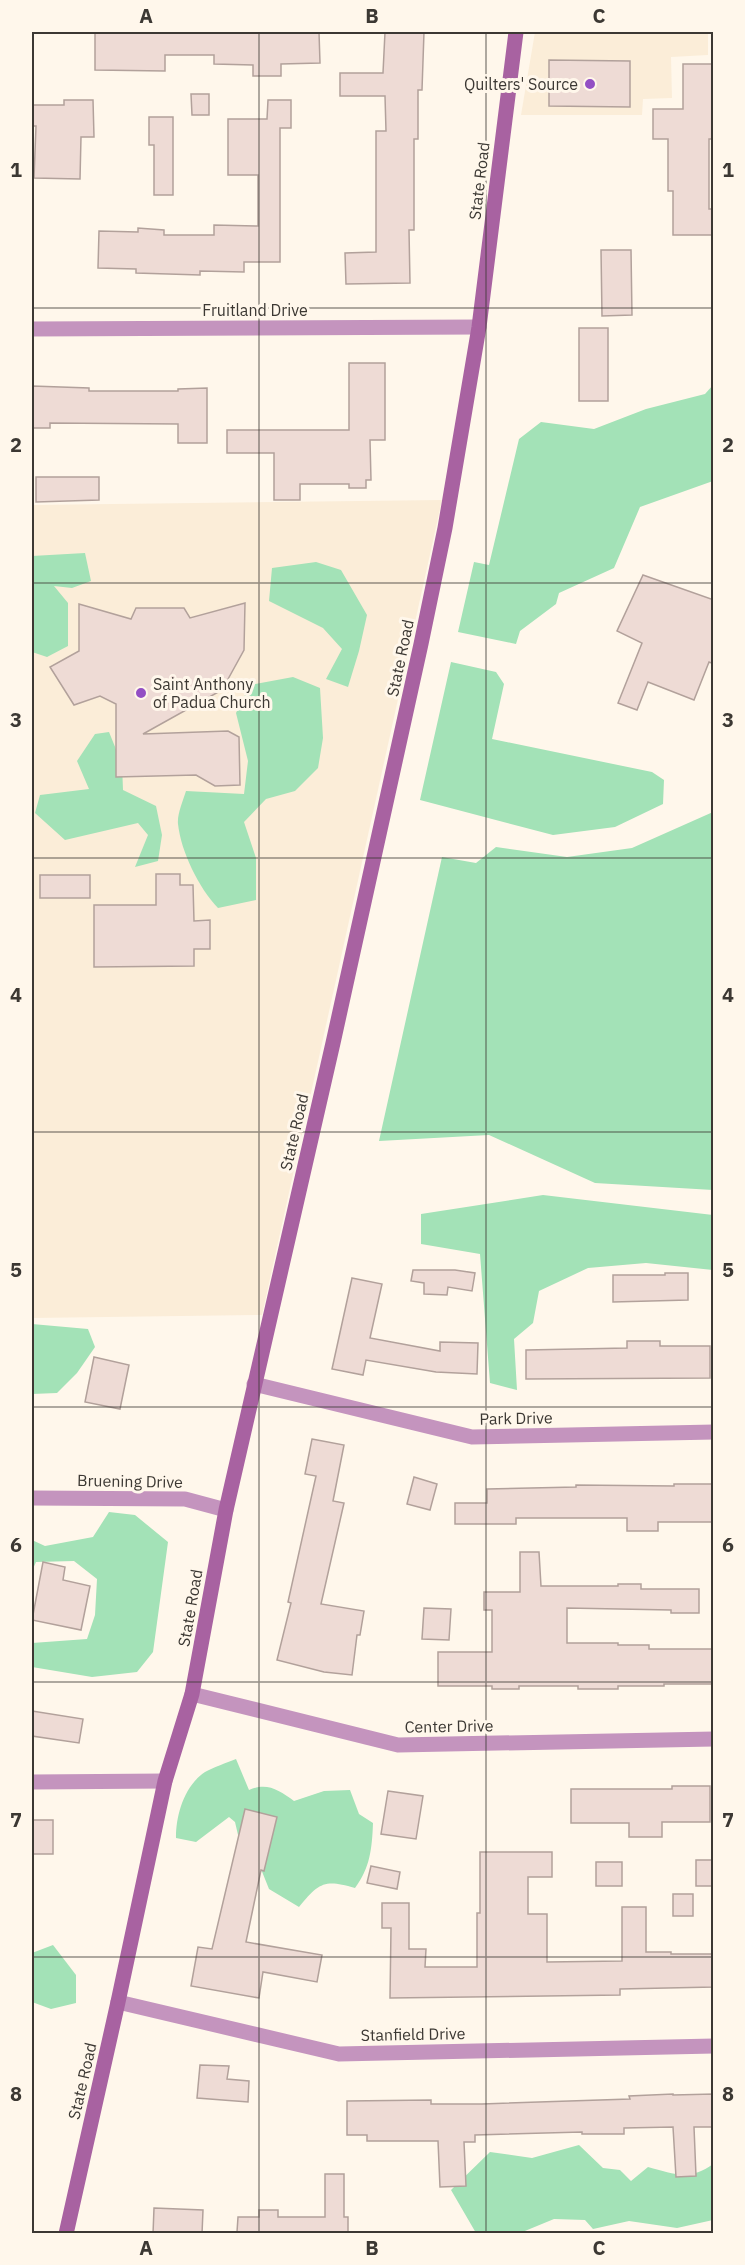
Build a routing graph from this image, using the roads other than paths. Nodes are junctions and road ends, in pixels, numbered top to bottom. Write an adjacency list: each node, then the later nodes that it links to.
1 (516, 32): 2 (main road, State Road)
2 (479, 327): 3 (street, Fruitland Drive); 4 (main road, State Road)
3 (32, 329)
4 (254, 1384): 5 (street, Park Drive); 7 (main road, State Road)
5 (714, 1432)
6 (32, 1498): 7 (street, Bruening Drive)
7 (226, 1510): 8 (main road, State Road)
8 (192, 1694): 9 (street, Center Drive); 10 (main road, State Road)
9 (714, 1739)
10 (165, 1781): 11 (street); 12 (main road, State Road)
11 (32, 1782)
12 (118, 2002): 13 (street, Stanfield Drive); 14 (main road, State Road)
13 (714, 2046)
14 (66, 2234)

